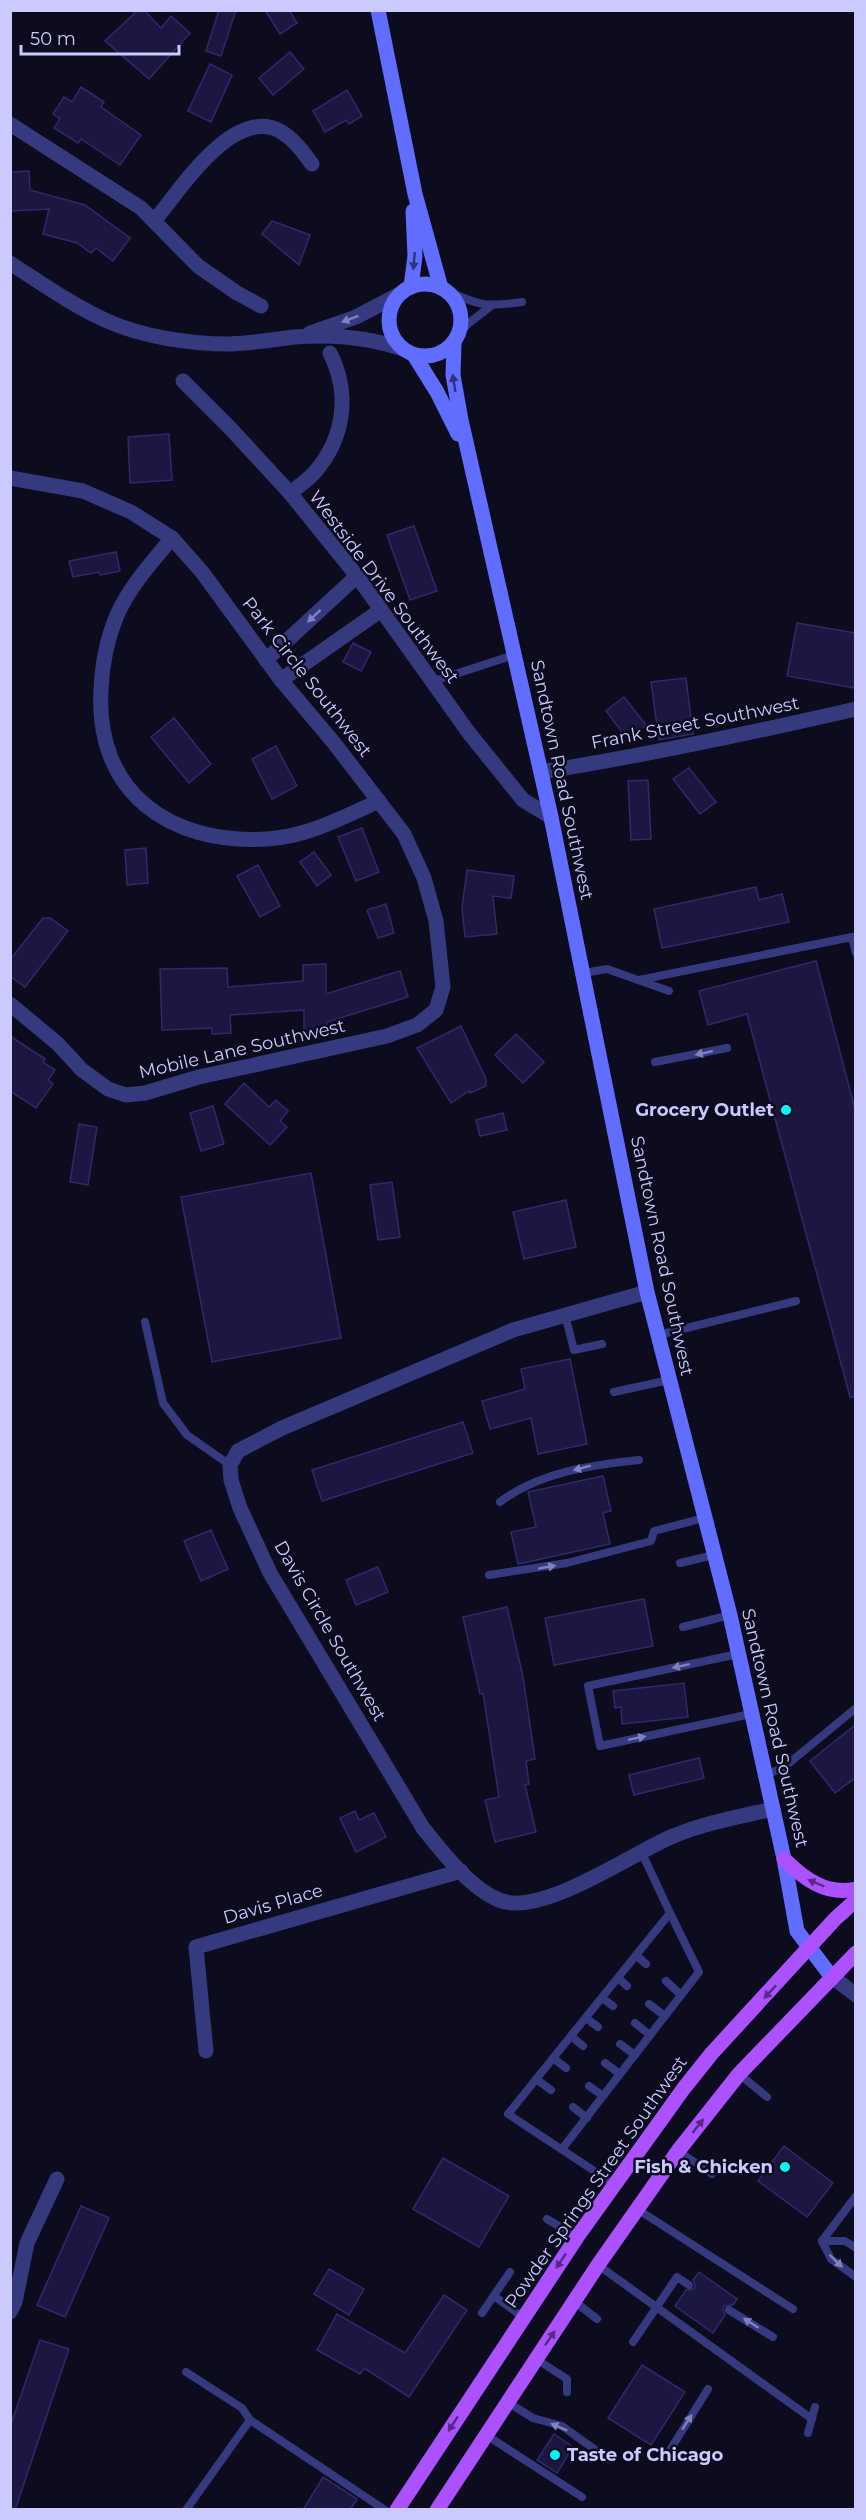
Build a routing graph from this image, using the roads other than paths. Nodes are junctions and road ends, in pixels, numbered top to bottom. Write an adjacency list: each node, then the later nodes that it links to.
1 (378, 10): 3 (street)
2 (10, 124): 5 (street)
3 (407, 160): 7 (street); 8 (street, one-way to 8)
4 (312, 164): 5 (street)
5 (155, 220): 10 (street)
6 (10, 263): 12 (street)
7 (444, 289): 8 (street); 11 (lane); 13 (street)
8 (406, 290): 12 (street, one-way to 12); 14 (street)
9 (522, 302): 11 (lane)
10 (261, 306)
11 (491, 306): 13 (lane)
12 (296, 337): 14 (street)
13 (457, 338): 14 (street); 17 (street, Sandtown Road Southwest, one-way to 13)
14 (408, 352): 17 (street, Sandtown Road Southwest)
15 (330, 353): 19 (street)
16 (183, 381): 19 (street, Westside Drive Southwest)
17 (471, 461): 23 (street, Sandtown Road Southwest)
18 (10, 478): 20 (street, Park Circle Southwest)
19 (290, 493): 21 (street, Westside Drive Southwest)
20 (172, 538): 24 (street, Park Circle Southwest); 29 (street)
21 (357, 576): 22 (street, Westside Drive Southwest); 24 (street, one-way to 24)
22 (381, 610): 25 (street); 26 (street, Westside Drive Southwest)
23 (514, 655): 26 (lane); 28 (street, Sandtown Road Southwest)
24 (266, 660): 25 (street, Park Circle Southwest)
25 (281, 680): 29 (street, Park Circle Southwest)
26 (431, 682): 30 (street, Westside Drive Southwest)
27 (855, 709): 28 (street, Frank Street Southwest)
28 (541, 772): 30 (street, Sandtown Road Southwest)
29 (379, 801): 36 (street, Park Circle Southwest)
30 (551, 817): 32 (street, Sandtown Road Southwest)
31 (855, 953): 33 (lane)
32 (584, 973): 33 (lane); 39 (street, Sandtown Road Southwest)
33 (639, 981): 34 (lane)
34 (669, 991)
35 (10, 1004): 36 (street, Mobile Lane Southwest)
36 (436, 1010)
37 (727, 1048): 38 (lane, one-way to 38)
38 (655, 1062)
39 (647, 1292): 41 (street); 43 (street, Sandtown Road Southwest)
40 (796, 1301): 43 (lane)
41 (565, 1315): 44 (lane); 48 (street)
42 (145, 1322): 48 (lane)
43 (658, 1335): 45 (street, Sandtown Road Southwest)
44 (602, 1344)
45 (669, 1380): 46 (lane); 50 (street, Sandtown Road Southwest)
46 (614, 1392)
47 (639, 1460): 49 (lane, one-way to 49)
48 (230, 1465): 63 (street, Davis Circle Southwest)
49 (500, 1502)
50 (704, 1518): 51 (street, Sandtown Road Southwest); 53 (lane, one-way to 50)
51 (714, 1555): 52 (lane); 54 (street, Sandtown Road Southwest)
52 (680, 1563)
53 (489, 1575)
54 (730, 1615): 55 (lane); 56 (street, Sandtown Road Southwest)
55 (683, 1627)
56 (738, 1654): 58 (street, Sandtown Road Southwest); 58 (lane, one-way to 58)
57 (855, 1708): 59 (lane)
58 (751, 1714): 59 (street, Sandtown Road Southwest)
59 (765, 1775): 60 (street, Sandtown Road Southwest)
60 (772, 1809): 61 (street, Davis Circle Southwest); 62 (street, Sandtown Road Southwest)
61 (640, 1851): 63 (street, Davis Circle Southwest); 66 (lane)
62 (784, 1858): 64 (main road, one-way to 62); 67 (street, Sandtown Road Southwest)
63 (461, 1871): 88 (street, Davis Place)
64 (855, 1889)
65 (855, 1900): 67 (main road, Powder Springs Street Southwest)
66 (670, 1913): 69 (lane); 75 (lane)
67 (808, 1947): 71 (street, Sandtown Road Southwest); 106 (main road, Powder Springs Street Southwest, one-way to 106)
68 (855, 1953): 71 (main road)
69 (636, 1956): 70 (lane); 72 (lane)
70 (646, 1964)
71 (831, 1976): 76 (street); 94 (main road)
72 (618, 1978): 74 (lane); 77 (lane)
73 (666, 1981): 75 (lane)
74 (627, 1986)
75 (681, 1995): 80 (lane)
76 (855, 1995)
77 (602, 1998): 79 (lane); 81 (lane)
78 (649, 2004): 80 (lane)
79 (613, 2006)
80 (665, 2016): 84 (lane)
81 (586, 2018): 83 (lane); 85 (lane)
82 (635, 2023): 84 (lane)
83 (598, 2027)
84 (650, 2035): 89 (lane)
85 (571, 2036): 87 (lane); 90 (lane)
86 (620, 2044): 89 (lane)
87 (583, 2046)
88 (206, 2051)
89 (635, 2055): 93 (lane)
90 (553, 2058): 92 (lane); 95 (lane)
91 (605, 2064): 93 (lane)
92 (566, 2068)
93 (620, 2074): 98 (lane)
94 (738, 2074): 99 (lane); 103 (main road, one-way to 94)
95 (537, 2079): 97 (lane); 102 (lane)
96 (589, 2086): 98 (lane)
97 (550, 2090)
98 (603, 2096): 101 (lane)
99 (767, 2097)
100 (573, 2107): 101 (lane)
101 (586, 2118): 102 (lane)
102 (562, 2149): 106 (lane)
103 (678, 2151): 104 (lane); 108 (main road)
104 (712, 2174)
105 (57, 2179): 122 (street)
106 (614, 2184): 110 (main road, Powder Springs Street Southwest)
107 (855, 2196): 111 (lane)
108 (638, 2209): 113 (main road); 120 (lane)
109 (547, 2219): 110 (lane)
110 (577, 2237): 124 (main road, Powder Springs Street Southwest, one-way to 124)
111 (822, 2241): 112 (lane); 115 (lane, one-way to 115)
112 (855, 2248)
113 (598, 2265): 118 (main road); 119 (lane)
114 (510, 2272): 117 (lane)
115 (855, 2277)
116 (689, 2285): 119 (lane)
117 (494, 2296): 123 (lane); 124 (lane)
118 (574, 2301): 125 (lane); 128 (main road, one-way to 118)
119 (656, 2308): 127 (lane); 134 (lane)
120 (793, 2309)
121 (729, 2310): 126 (lane, one-way to 121)
122 (10, 2313)
123 (482, 2313)
124 (523, 2317): 143 (main road, Powder Springs Street Southwest, one-way to 143)
125 (597, 2319)
126 (773, 2337)
127 (633, 2342)
128 (536, 2359): 131 (lane); 132 (main road)
129 (186, 2372): 135 (lane)
130 (708, 2390): 138 (lane, one-way to 130)
131 (567, 2392)
132 (507, 2402): 137 (main road); 139 (lane, one-way to 132)
133 (815, 2407): 134 (lane)
134 (812, 2419): 136 (lane)
135 (250, 2420): 141 (lane); 142 (lane)
136 (808, 2433)
137 (486, 2436): 140 (lane); 144 (main road)
138 (667, 2455)
139 (608, 2459)
140 (582, 2497)
141 (186, 2510)
142 (385, 2510)
143 (397, 2510)
144 (438, 2510)

